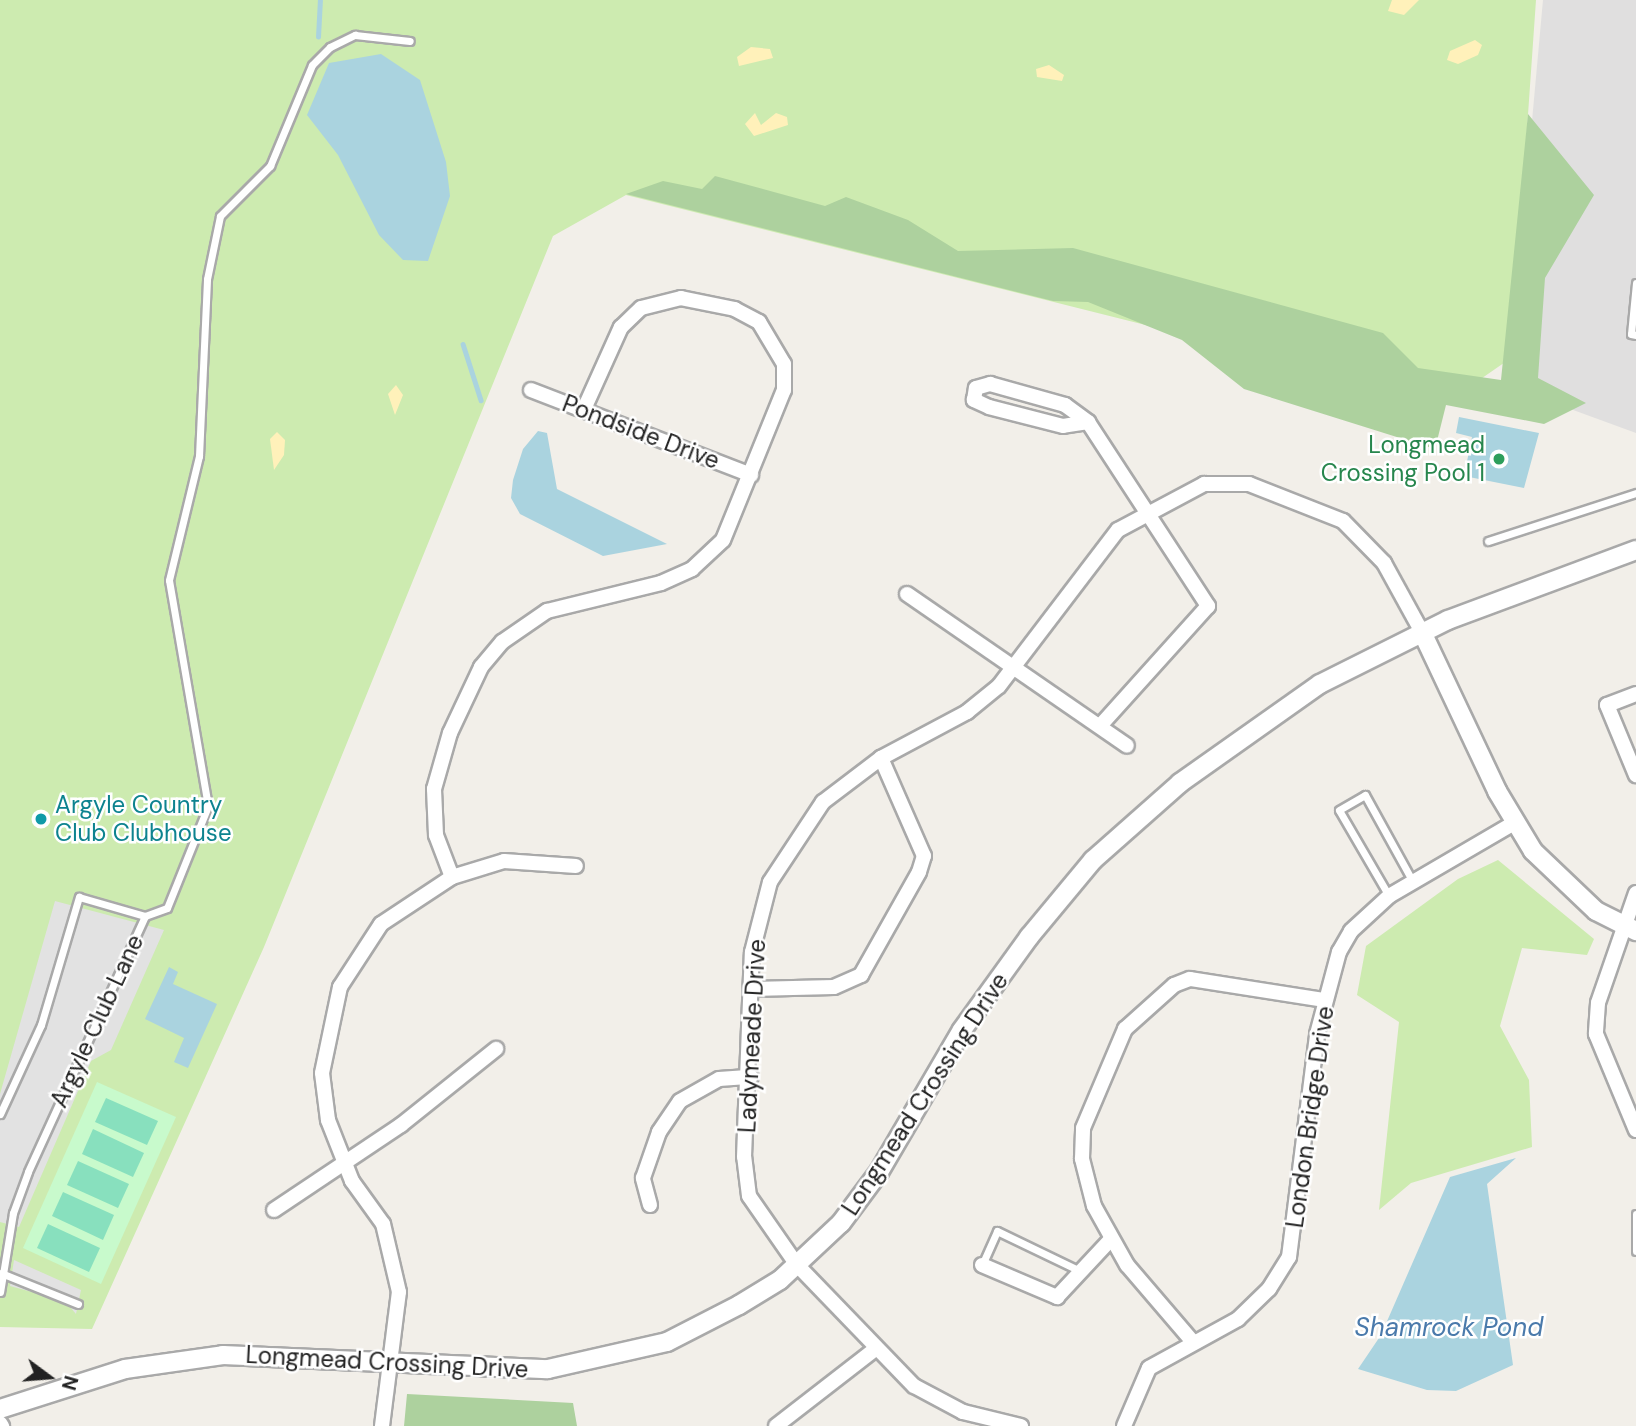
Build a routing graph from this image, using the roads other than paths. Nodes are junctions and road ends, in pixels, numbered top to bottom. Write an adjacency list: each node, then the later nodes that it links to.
1 (411, 41): 26 (lane)
2 (1636, 283): 3 (lane)
3 (1636, 335)
4 (531, 390): 5 (street, Pondside Drive)
5 (584, 409): 7 (street, Pondside Drive); 7 (street)
6 (1088, 422): 6 (street); 9 (street)
7 (751, 475): 22 (street)
8 (1636, 493): 10 (lane)
9 (1144, 512): 13 (street, Ladymeade Drive); 14 (street, Ladymeade Drive); 16 (street)
10 (1488, 541)
11 (1636, 550): 13 (street, Longmead Crossing Drive)
12 (907, 594): 14 (street)
13 (1422, 632): 20 (street); 40 (street, Longmead Crossing Drive)
14 (1014, 668): 16 (street); 18 (street, Ladymeade Drive)
15 (1636, 694): 19 (street)
16 (1101, 725): 17 (street)
17 (1127, 746)
18 (881, 758): 28 (street, Ladymeade Drive); 28 (street)
19 (1636, 775)
20 (1514, 823): 23 (street, London Bridge Drive); 27 (street)
21 (576, 866): 22 (street)
22 (452, 877): 34 (street)
23 (1413, 882): 25 (street, London Bridge Drive); 25 (lane)
24 (1636, 893): 27 (street)
25 (1389, 896): 29 (street, London Bridge Drive)
26 (145, 916): 32 (lane, Argyle Club Lane); 43 (lane, Argyle Club Lane)
27 (1631, 929): 33 (street)
28 (752, 989): 31 (street, Ladymeade Drive)
29 (1324, 1000): 38 (street); 46 (street, London Bridge Drive)
30 (496, 1049): 34 (street)
31 (751, 1077): 35 (street); 40 (street, Ladymeade Drive)
32 (0, 1114)
33 (1636, 1130)
34 (343, 1159): 36 (street); 48 (street)
35 (650, 1205)
36 (274, 1210)
37 (1636, 1214): 39 (lane)
38 (1111, 1239): 42 (street); 46 (street)
39 (1636, 1251)
40 (797, 1265): 47 (street, Ladymeade Drive); 48 (street, Longmead Crossing Drive)
41 (982, 1265): 42 (street); 42 (lane)
42 (1081, 1271)
43 (2, 1273): 44 (lane, Argyle Club Lane); 45 (lane)
44 (0, 1292)
45 (78, 1304)
46 (1193, 1342): 54 (street, London Bridge Drive)
47 (874, 1350): 50 (street, Ladymeade Drive); 52 (street)
48 (390, 1362): 49 (street, Longmead Crossing Drive); 51 (street)
49 (0, 1409)
50 (1003, 1425): 53 (street, Ladymeade Drive)
51 (382, 1426)
52 (776, 1426)
53 (1021, 1426)
54 (1124, 1426)

